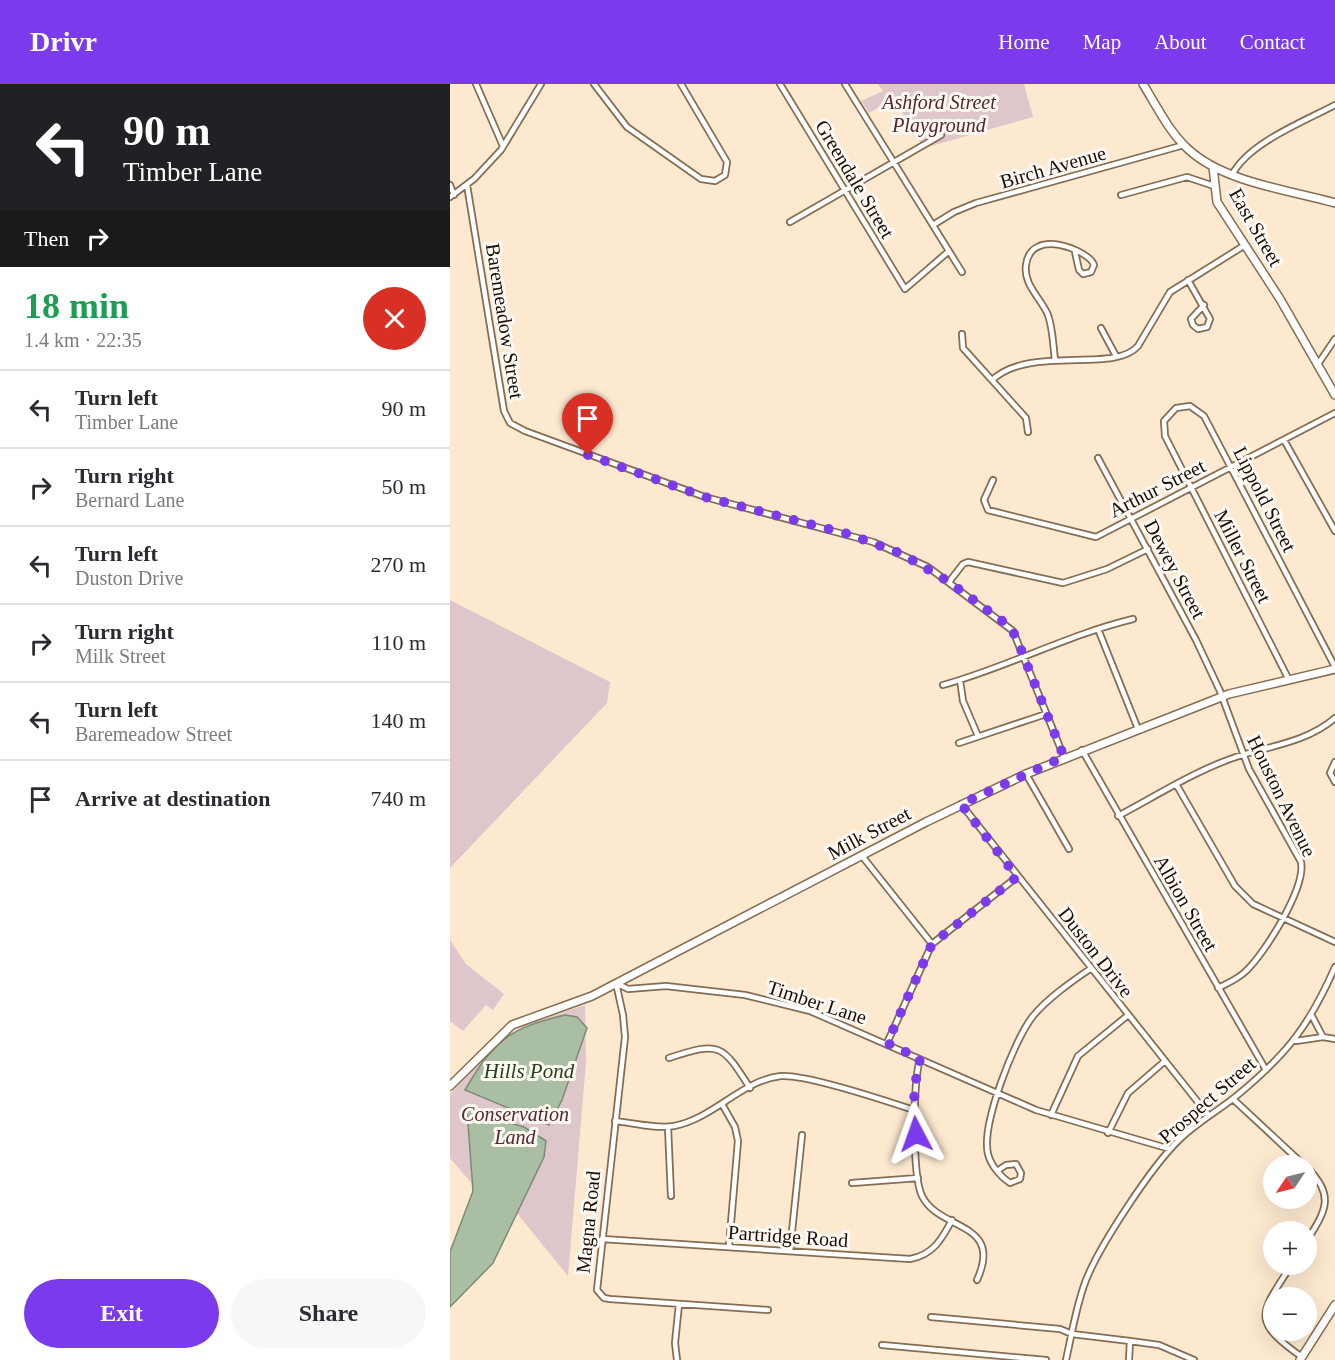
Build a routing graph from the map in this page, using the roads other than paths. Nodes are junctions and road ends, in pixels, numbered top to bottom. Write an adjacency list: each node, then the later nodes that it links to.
1 (476, 84): 11 (street)
2 (541, 84): 11 (street)
3 (594, 84): 4 (street)
4 (681, 84)
5 (780, 84): 18 (street, Greendale Street)
6 (845, 84): 12 (street)
7 (1143, 84): 10 (street)
8 (1335, 105): 14 (street)
9 (941, 135): 12 (street)
10 (1184, 145): 13 (street); 23 (street, Birch Avenue)
11 (503, 146): 16 (street)
12 (893, 161): 18 (street); 23 (street)
13 (1214, 167): 14 (street); 17 (street, East Street)
14 (1232, 175): 21 (street)
15 (450, 185): 20 (street)
16 (467, 185): 20 (street); 49 (street, Baremeadow Street)
17 (1214, 186): 19 (street); 24 (street, East Street)
18 (844, 189): 22 (street); 25 (street, Greendale Street)
19 (1121, 195)
20 (452, 196)
21 (1335, 203)
22 (790, 222)
23 (933, 225): 25 (street)
24 (1245, 245): 28 (street); 35 (street, East Street)
25 (949, 251): 27 (street)
26 (1075, 252): 26 (street); 34 (street)
27 (962, 272)
28 (1188, 280): 29 (street); 33 (street)
29 (1204, 305): 29 (street)
30 (1101, 328): 33 (street)
31 (962, 334): 36 (street)
32 (1335, 339): 35 (street)
33 (1116, 356): 34 (street)
34 (1054, 360): 36 (street)
35 (1317, 364): 37 (street, East Street)
36 (992, 380): 39 (street)
37 (1335, 395)
38 (1335, 413): 40 (street, Arthur Street)
39 (1028, 432)
40 (1284, 440): 43 (street, Arthur Street); 47 (street)
41 (1170, 448): 43 (street, Lippold Street); 45 (street, Miller Street)
42 (1098, 458): 46 (street, Dewey Street)
43 (1232, 466): 45 (street, Arthur Street); 53 (street, Lippold Street)
44 (993, 480): 46 (street, Arthur Street)
45 (1191, 488): 46 (street, Arthur Street); 54 (street, Miller Street)
46 (1131, 519): 48 (street, Dewey Street)
47 (1335, 531)
48 (1148, 549): 49 (street); 57 (street, Dewey Street)
49 (949, 582): 52 (street, Baremeadow Street)
50 (1133, 619): 51 (street)
51 (1098, 629): 52 (street); 60 (street)
52 (1024, 656): 55 (street); 58 (street, Baremeadow Street)
53 (1335, 668): 54 (street, Milk Street)
54 (1288, 678): 57 (street, Milk Street)
55 (960, 680): 56 (street); 61 (street)
56 (943, 685)
57 (1222, 696): 60 (street, Milk Street); 64 (street, Houston Avenue)
58 (1046, 714): 61 (street); 65 (street, Baremeadow Street)
59 (1335, 718): 64 (street)
60 (1138, 729): 63 (street, Milk Street)
61 (978, 736): 62 (street)
62 (959, 743)
63 (1082, 750): 65 (street, Milk Street); 71 (street, Albion Street)
64 (1243, 755): 69 (street); 75 (street, Houston Avenue)
65 (1064, 757): 67 (street, Milk Street)
66 (1335, 762): 68 (street)
67 (1026, 774): 70 (street, Milk Street); 72 (street)
68 (1335, 782)
69 (1176, 784): 71 (street); 75 (street)
70 (961, 804): 73 (street, Milk Street); 74 (street, Duston Drive)
71 (1118, 816): 81 (street, Albion Street)
72 (1069, 849)
73 (862, 856): 77 (street); 80 (street, Milk Street)
74 (1017, 877): 77 (street); 79 (street, Duston Drive)
75 (1283, 917): 76 (street); 81 (street, Houston Avenue)
76 (1335, 942)
77 (932, 944): 87 (street)
78 (1335, 967): 83 (street, Prospect Street)
79 (1090, 969): 82 (street, Duston Drive); 94 (street)
80 (615, 983): 87 (street, Timber Lane); 92 (street, Milk Street); 100 (street, Magna Road)
81 (1218, 988): 91 (street, Albion Street)
82 (1127, 1016): 90 (street, Duston Drive); 98 (street)
83 (1312, 1016): 84 (street); 86 (street, Prospect Street)
84 (1323, 1037): 85 (street); 86 (street)
85 (1335, 1039)
86 (1294, 1041): 91 (street, Prospect Street)
87 (887, 1043): 89 (street, Timber Lane)
88 (669, 1058): 93 (street)
89 (920, 1059): 94 (street, Timber Lane); 97 (street)
90 (1165, 1061): 99 (street, Duston Drive); 102 (street)
91 (1266, 1070): 95 (street, Prospect Street)
92 (450, 1086)
93 (750, 1088): 96 (street); 97 (street)
94 (998, 1094): 98 (street, Timber Lane); 106 (street)
95 (1233, 1099): 99 (street, Prospect Street); 105 (street)
96 (722, 1104): 101 (street); 114 (street)
97 (914, 1110): 108 (street)
98 (1052, 1115): 102 (street, Timber Lane)
99 (1209, 1116): 104 (street, Prospect Street)
100 (615, 1121): 101 (street); 113 (street, Magna Road)
101 (668, 1126): 110 (street)
102 (1108, 1133): 104 (street, Timber Lane)
103 (802, 1135): 115 (street)
104 (1170, 1149): 122 (street, Prospect Street)
105 (1294, 1155)
106 (997, 1171): 106 (street)
107 (1317, 1176): 112 (street)
108 (918, 1178): 109 (street); 111 (street)
109 (852, 1183)
110 (671, 1197)
111 (952, 1220): 115 (street, Partridge Road); 117 (street)
112 (1317, 1225)
113 (603, 1239): 114 (street, Partridge Road); 118 (street, Magna Road)
114 (729, 1246): 115 (street, Partridge Road)
115 (790, 1251)
116 (1285, 1275): 125 (street)
117 (978, 1280)
118 (679, 1304): 120 (street, Magna Road); 126 (street)
119 (1335, 1305): 125 (street)
120 (768, 1310)
121 (931, 1317): 122 (street)
122 (1072, 1334): 123 (street); 128 (street, Prospect Street)
123 (1130, 1341): 129 (street); 130 (street)
124 (882, 1345): 127 (street)
125 (1301, 1358)
126 (677, 1360)
127 (1046, 1360)
128 (1066, 1360)
129 (1129, 1360)
130 (1194, 1360)

